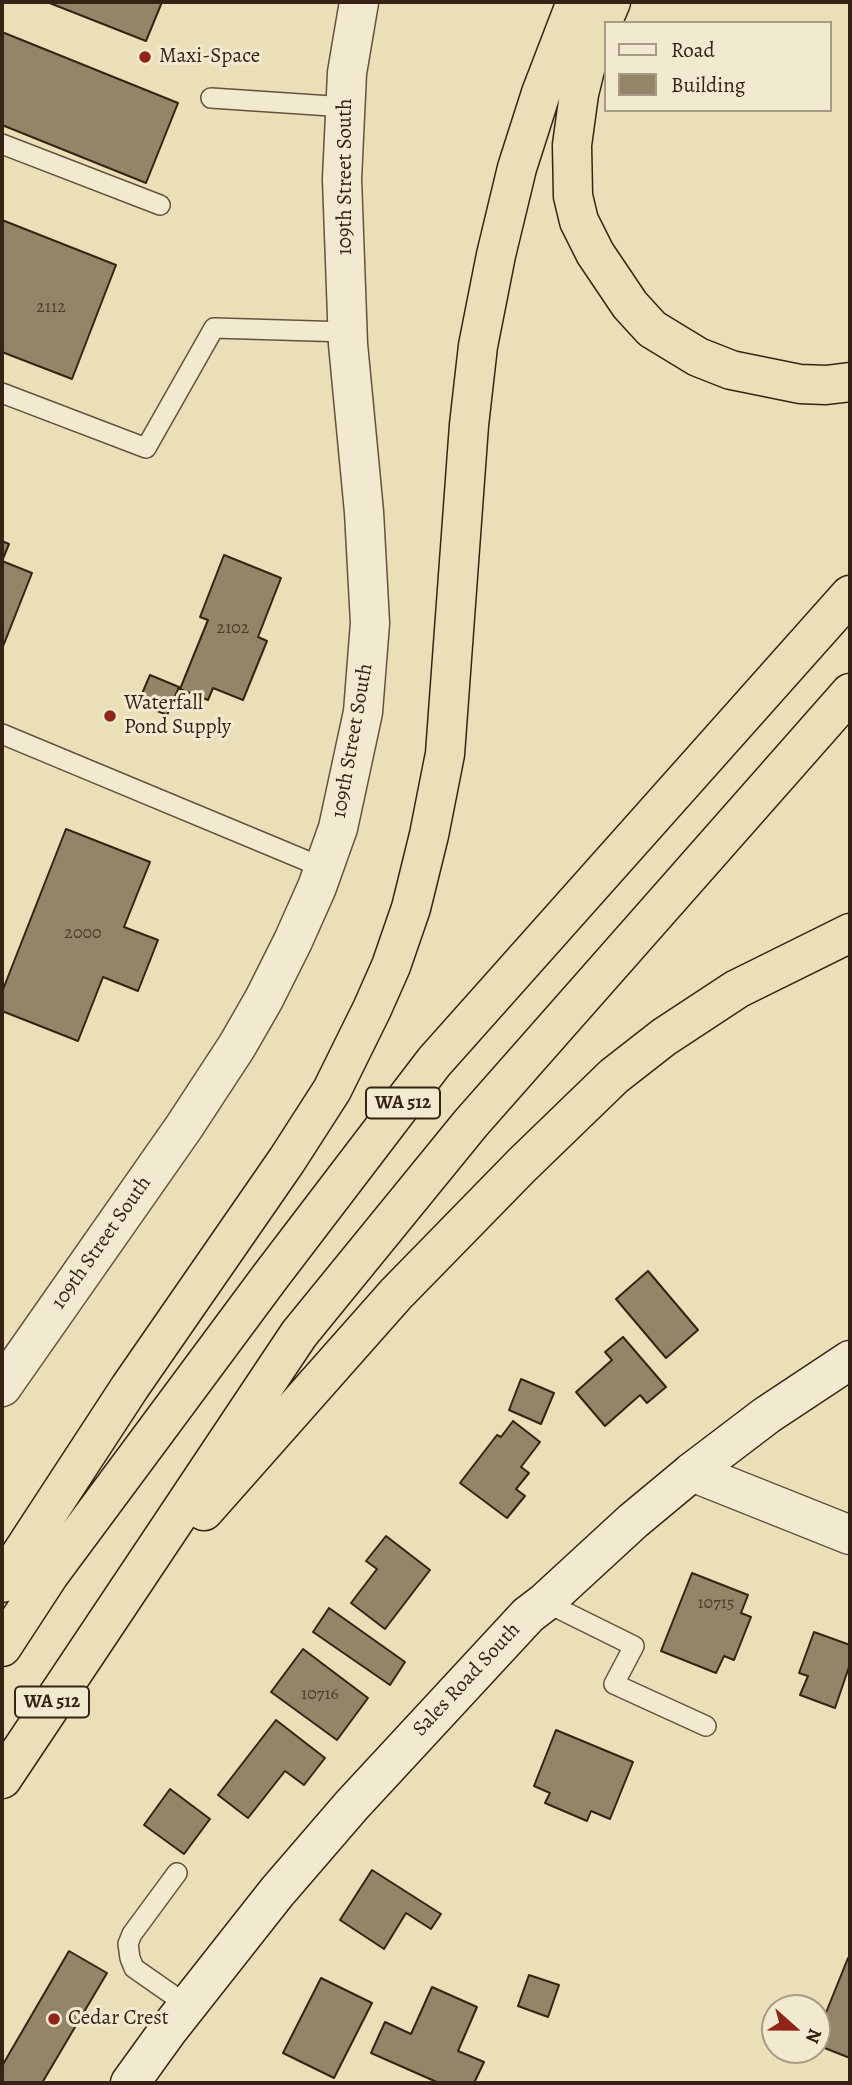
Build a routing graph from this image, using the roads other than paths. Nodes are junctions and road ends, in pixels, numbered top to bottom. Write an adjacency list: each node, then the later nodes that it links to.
1 (359, 2): 5 (street, 109th Street South)
2 (576, 2): 20 (highway)
3 (611, 2): 9 (highway)
4 (211, 98): 5 (lane)
5 (346, 107): 8 (street, 109th Street South)
6 (2, 144): 7 (lane)
7 (160, 205)
8 (347, 332): 10 (lane); 14 (street, 109th Street South)
9 (850, 382)
10 (2, 393)
11 (850, 595): 23 (highway, WA 512)
12 (850, 693): 22 (highway, WA 512)
13 (2, 734): 14 (lane)
14 (324, 868): 17 (street, 109th Street South)
15 (850, 933): 22 (highway)
16 (850, 1360): 18 (street, Sales Road South)
17 (2, 1387)
18 (692, 1472): 19 (street); 21 (street, Sales Road South)
19 (850, 1535)
20 (2, 1583)
21 (545, 1602): 24 (lane); 27 (street, Sales Road South)
22 (103, 1626): 25 (highway, WA 512)
23 (2, 1647)
24 (706, 1726)
25 (2, 1779)
26 (177, 1873): 27 (lane)
27 (187, 2005): 28 (street, Sales Road South)
28 (138, 2073)

